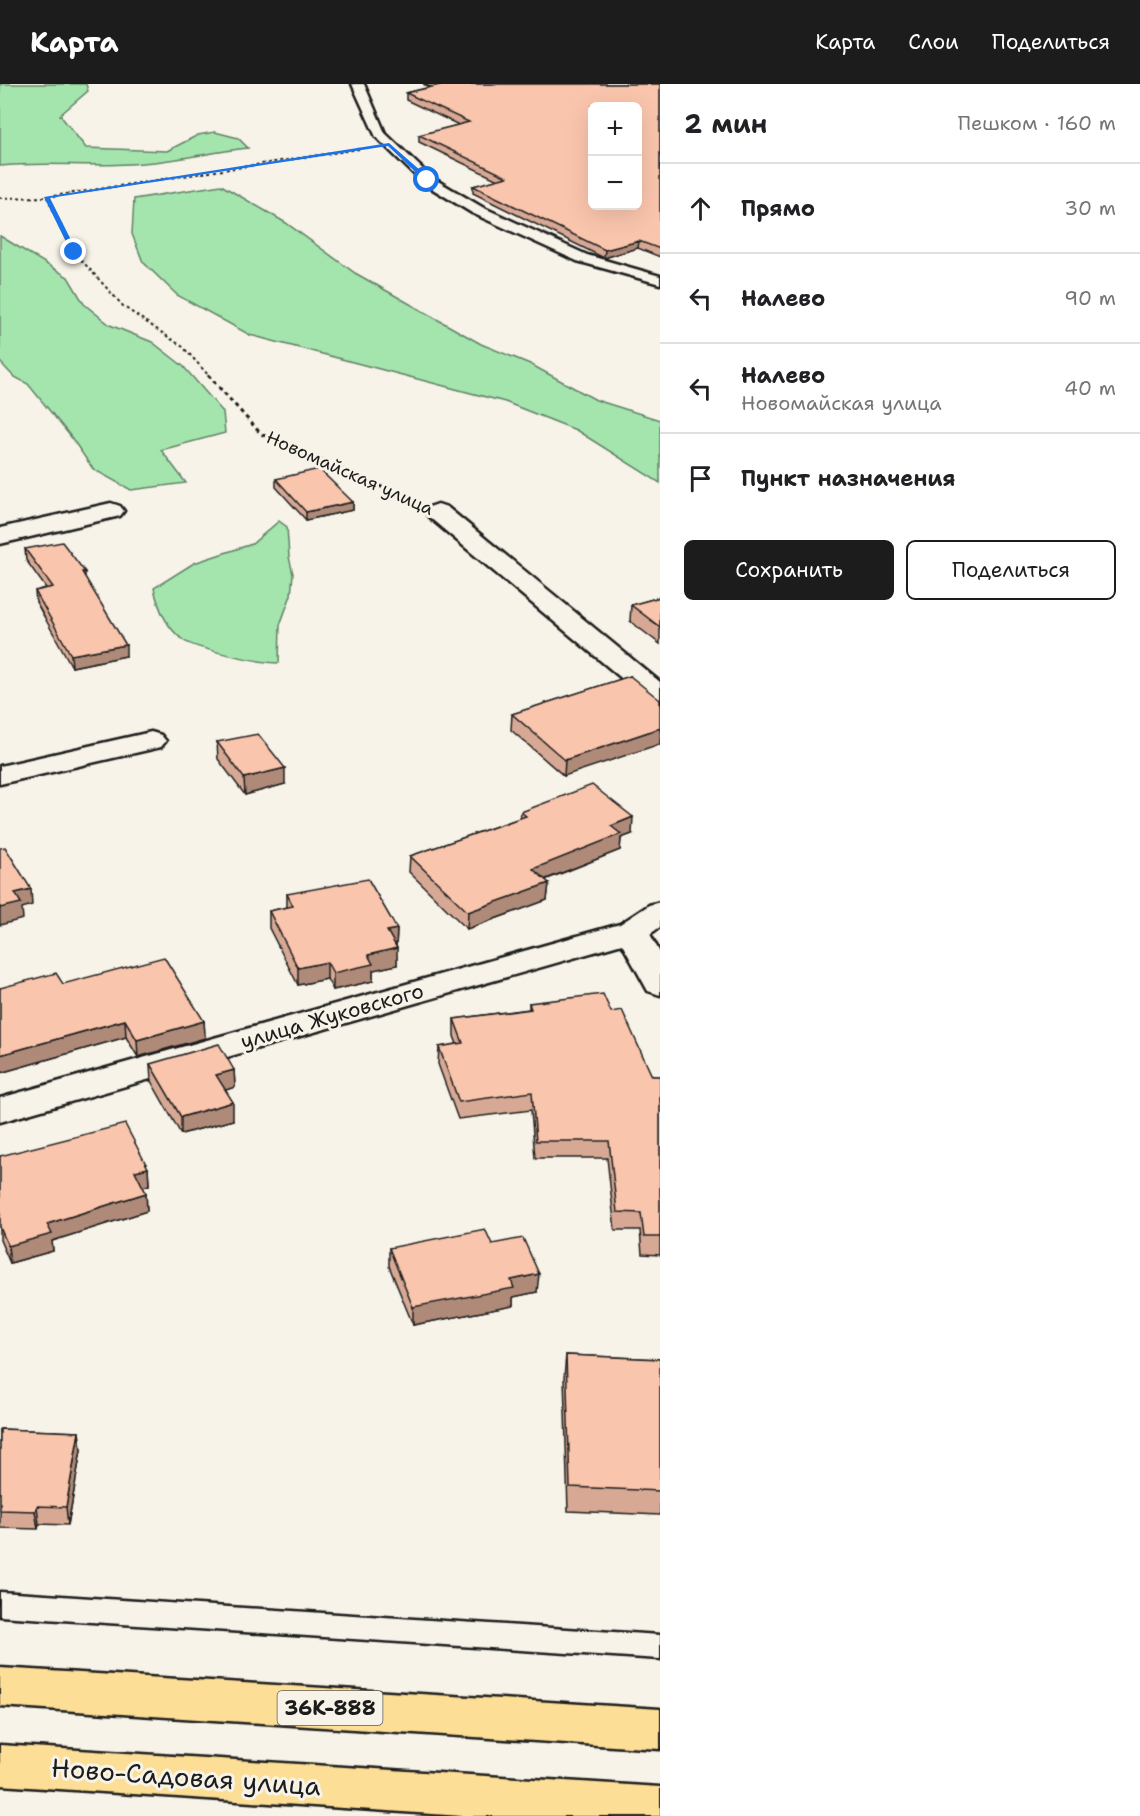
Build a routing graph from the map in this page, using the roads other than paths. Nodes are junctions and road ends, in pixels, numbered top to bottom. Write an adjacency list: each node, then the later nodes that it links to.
1 (358, 84): 2 (lane)
2 (660, 280)
3 (111, 511): 5 (street)
4 (438, 512): 6 (street, Новомайская улица)
5 (0, 536)
6 (660, 696)
7 (151, 741): 8 (street)
8 (0, 775)
9 (660, 912): 10 (street, улица Жуковского)
10 (632, 931): 11 (street); 12 (street, улица Жуковского)
11 (660, 984)
12 (0, 1110)
13 (0, 1604): 14 (lane)
14 (660, 1647)
15 (0, 1687): 16 (main road, 36К-888)
16 (660, 1729)
17 (0, 1765): 18 (main road, Ново-Садовая улица)
18 (660, 1808)

